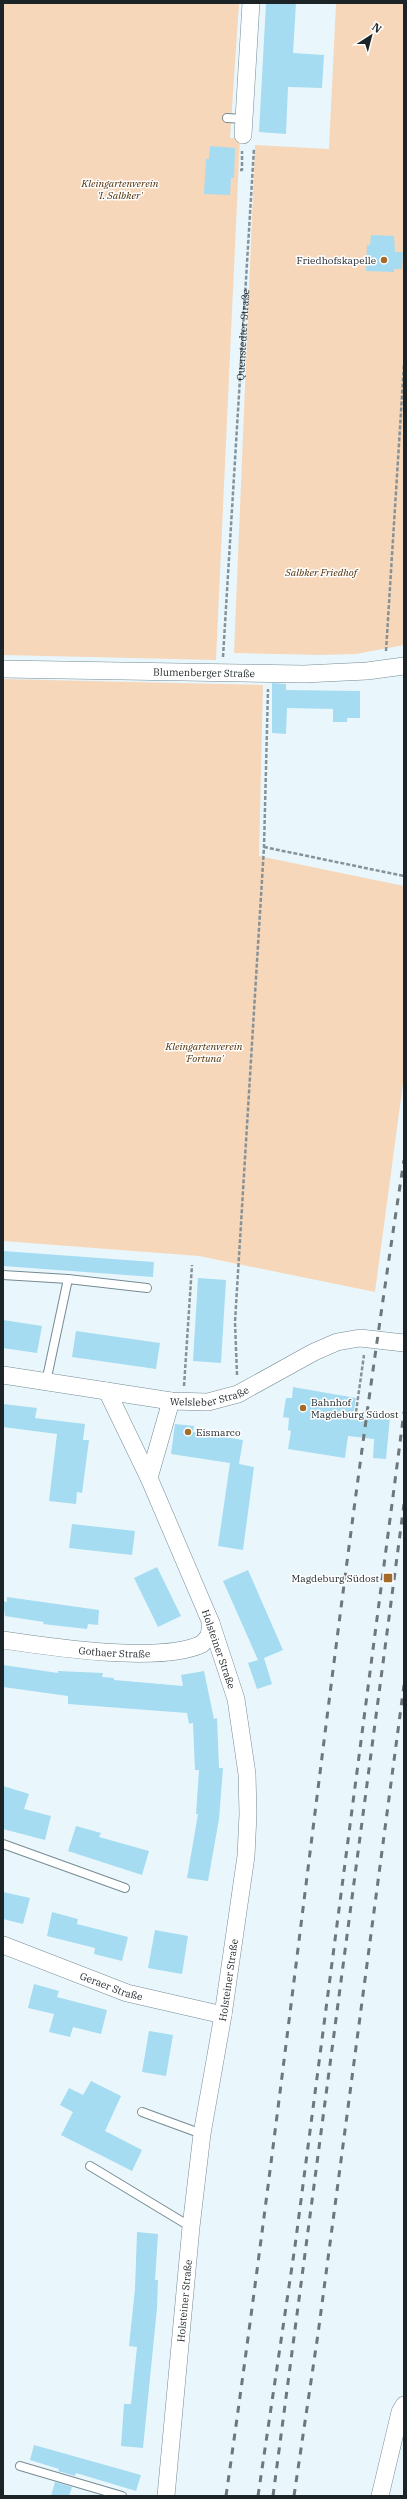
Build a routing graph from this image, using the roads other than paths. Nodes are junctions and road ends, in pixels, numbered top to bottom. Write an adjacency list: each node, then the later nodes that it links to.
1 (251, 3): 3 (street)
2 (227, 118): 3 (lane)
3 (244, 127)
4 (396, 667): 5 (street, Blumenberger Straße)
5 (3, 669)
6 (3, 1275): 7 (lane)
7 (68, 1279): 8 (lane); 11 (lane)
8 (147, 1288)
9 (404, 1343): 13 (street, Welsleber Straße)
10 (3, 1375): 11 (street, Welsleber Straße)
11 (46, 1382): 12 (street, Welsleber Straße)
12 (107, 1391): 13 (street, Welsleber Straße); 14 (street, Holsteiner Straße)
13 (177, 1401): 14 (street)
14 (149, 1478): 15 (street, Holsteiner Straße)
15 (211, 1623): 16 (street, Gothaer Straße); 20 (street, Holsteiner Straße)
16 (3, 1640)
17 (3, 1844): 18 (lane)
18 (124, 1888)
19 (3, 1945): 20 (street, Geraer Straße)
20 (223, 2015): 22 (street, Holsteiner Straße)
21 (142, 2112): 22 (lane)
22 (202, 2134): 24 (street, Holsteiner Straße)
23 (90, 2166): 24 (lane)
24 (191, 2226): 28 (street, Holsteiner Straße)
25 (404, 2405): 29 (street)
26 (20, 2466): 27 (lane)
27 (122, 2496)
28 (166, 2496)
29 (380, 2496)

